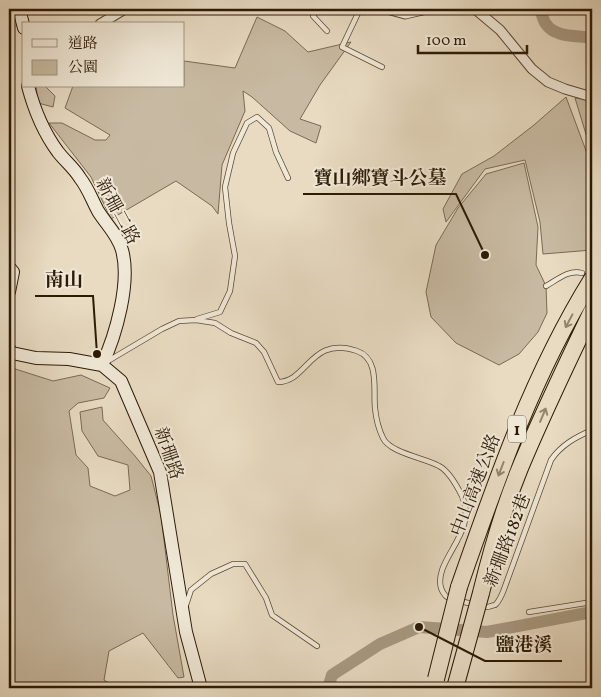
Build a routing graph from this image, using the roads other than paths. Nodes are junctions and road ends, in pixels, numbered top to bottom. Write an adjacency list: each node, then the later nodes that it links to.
1 (18, 9): 8 (street)
2 (125, 9): 9 (street)
3 (318, 9): 10 (lane)
4 (360, 9): 11 (lane)
5 (387, 9): 6 (street)
6 (427, 9)
7 (476, 9): 13 (street)
8 (22, 22)
9 (103, 22)
10 (327, 31)
11 (382, 67)
12 (29, 88): 22 (street, 新珊二路)
13 (592, 97)
14 (288, 178): 20 (lane, 新珊路182巷)
15 (9, 267): 18 (street)
16 (587, 276): 17 (lane); 28 (highway, 中山高速公路 / 1, one-way to 28, bridge)
17 (546, 286)
18 (9, 292)
19 (592, 311): 30 (highway, 中山高速公路 / 1, one-way to 19, bridge)
20 (196, 320): 22 (lane, 新珊路182巷); 23 (lane, 新珊路182巷)
21 (9, 349): 22 (street)
22 (102, 365): 26 (street, 新珊路)
23 (592, 430)
24 (592, 602): 25 (lane)
25 (530, 612)
26 (189, 644): 27 (lane); 29 (street, 新珊路)
27 (317, 646)
28 (435, 684)
29 (201, 688)
30 (455, 688)

